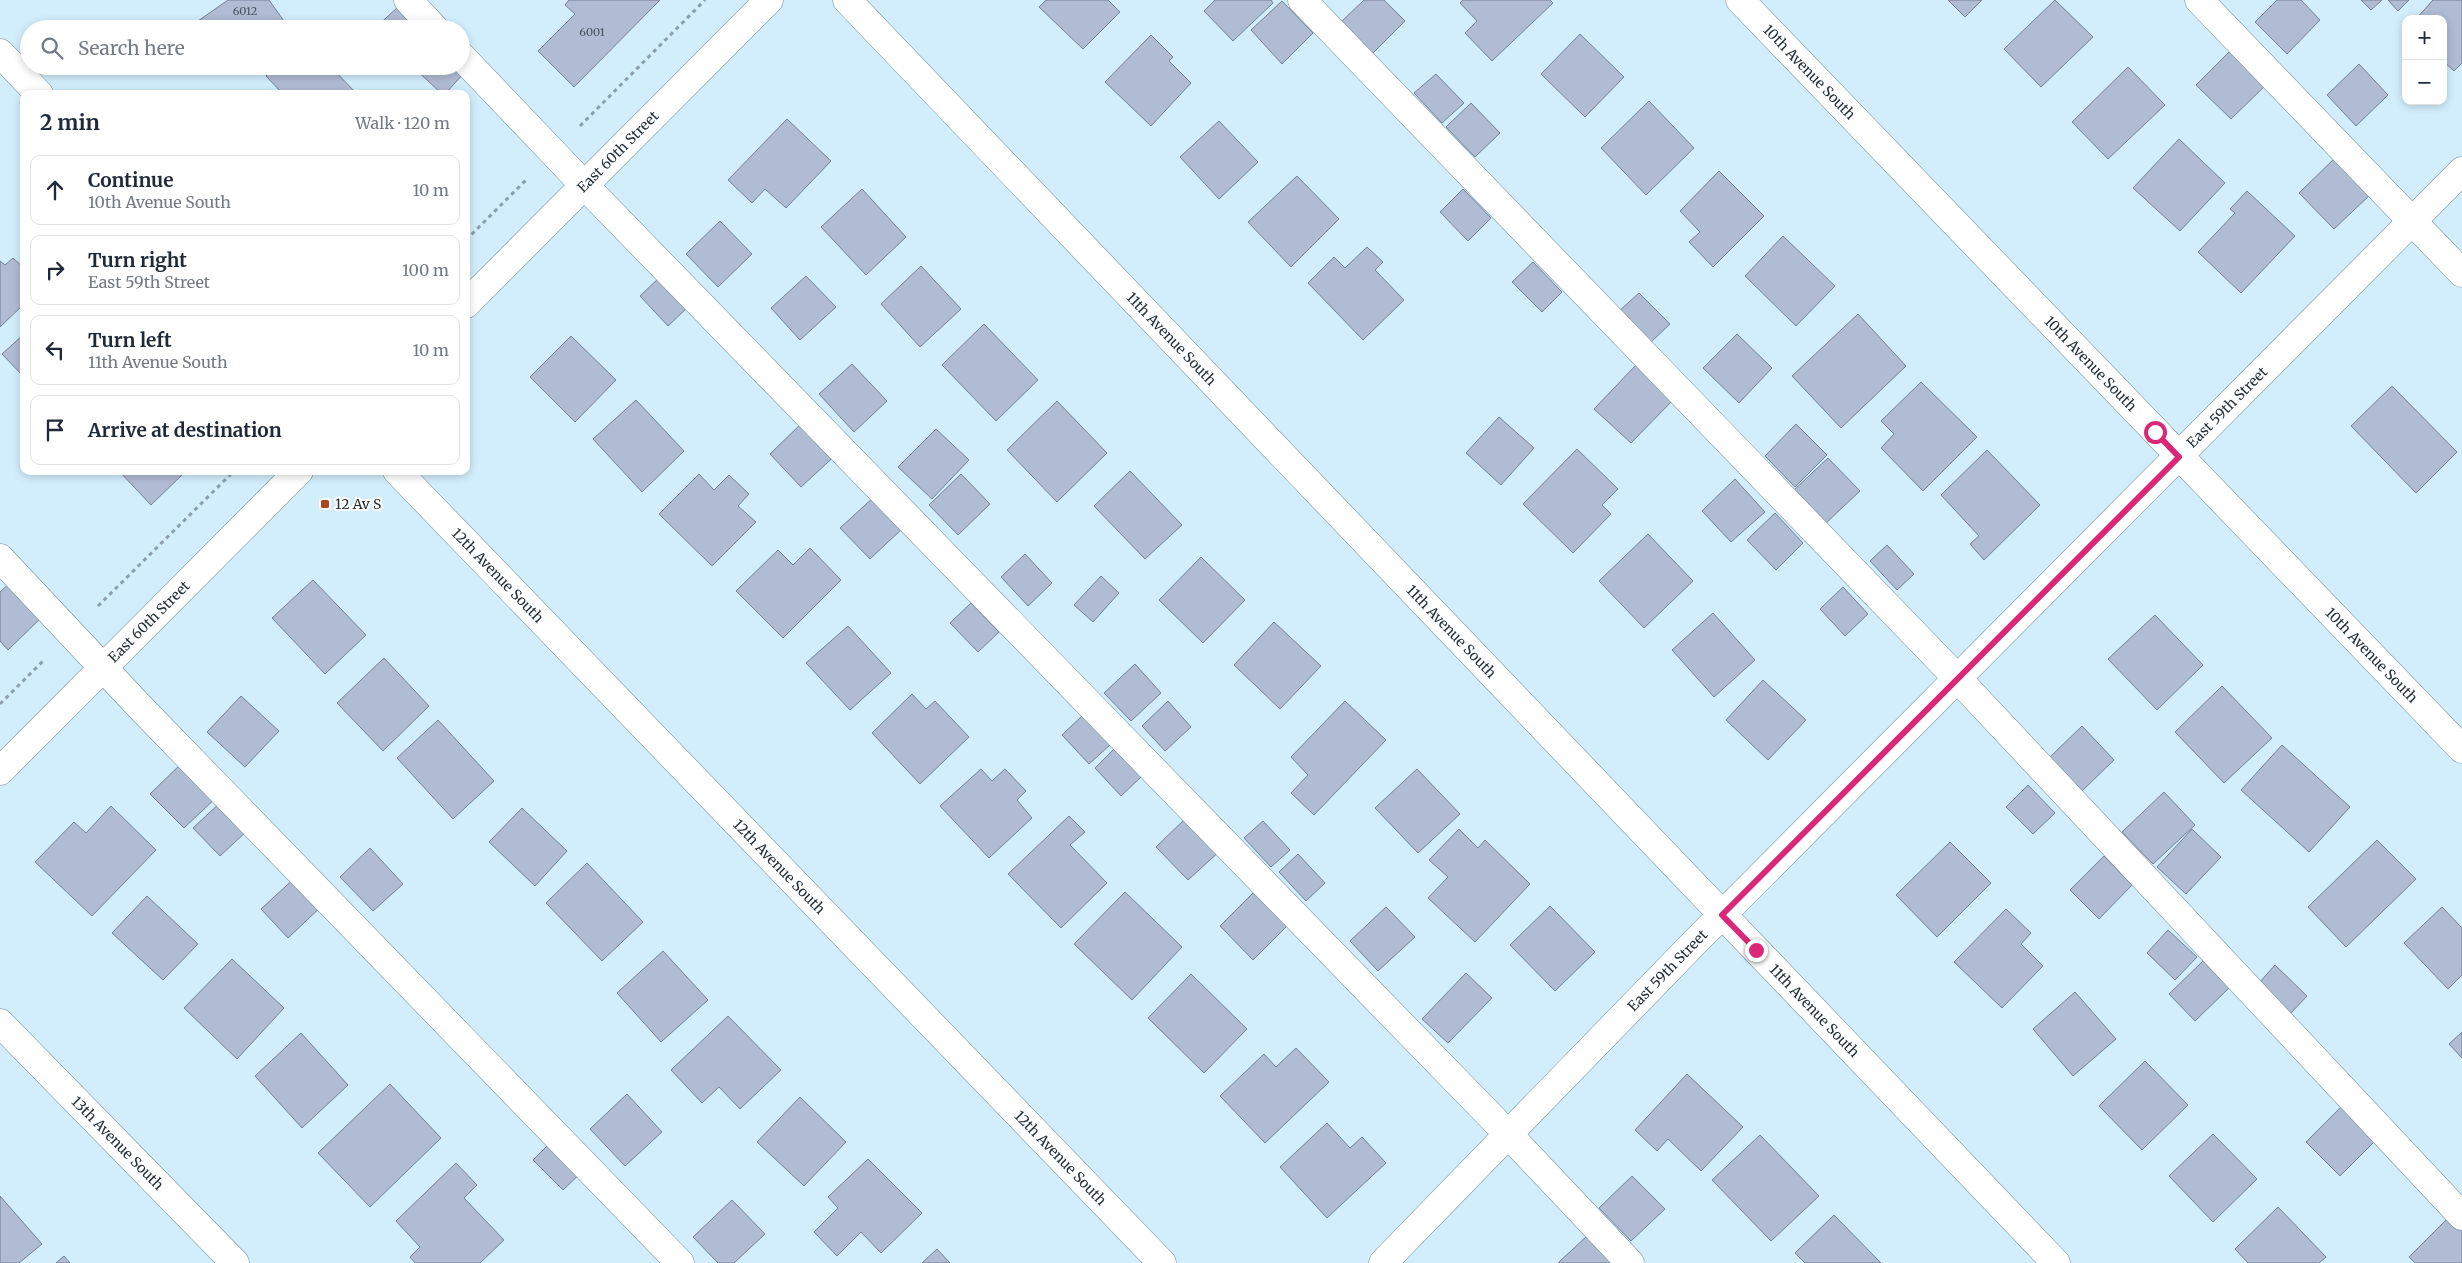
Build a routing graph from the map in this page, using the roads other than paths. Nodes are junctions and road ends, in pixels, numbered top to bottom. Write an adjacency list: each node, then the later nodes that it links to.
1 (408, 0): 7 (street)
2 (769, 0): 14 (street, East 60th Street)
3 (847, 0): 26 (street, 11th Avenue South)
4 (1302, 0): 23 (street)
5 (1740, 0): 18 (street, 10th Avenue South)
6 (2199, 0): 15 (street)
7 (427, 20)
8 (0, 53): 10 (street)
9 (470, 65): 14 (street)
10 (20, 74)
11 (21, 75): 12 (street)
12 (35, 90)
13 (2462, 171): 15 (street, East 59th Street)
14 (585, 186): 17 (street, East 60th Street); 28 (street)
15 (2412, 221): 16 (street); 18 (street, East 59th Street)
16 (2462, 273)
17 (470, 300)
18 (2179, 457): 23 (street, East 59th Street); 24 (street, 10th Avenue South)
19 (295, 475): 22 (street, East 60th Street)
20 (401, 475): 32 (street, 12th Avenue South)
21 (0, 558): 22 (street)
22 (103, 668): 25 (street, East 60th Street); 31 (street)
23 (1958, 679): 26 (street, East 59th Street); 29 (street)
24 (2462, 749)
25 (0, 771)
26 (1722, 915): 28 (street, East 59th Street); 35 (street, 11th Avenue South)
27 (0, 1023): 30 (street, 13th Avenue South)
28 (1508, 1134): 33 (street, East 59th Street); 34 (street)
29 (2462, 1216)
30 (235, 1263)
31 (680, 1263)
32 (1162, 1263)
33 (1383, 1263)
34 (1630, 1263)
35 (2056, 1263)

